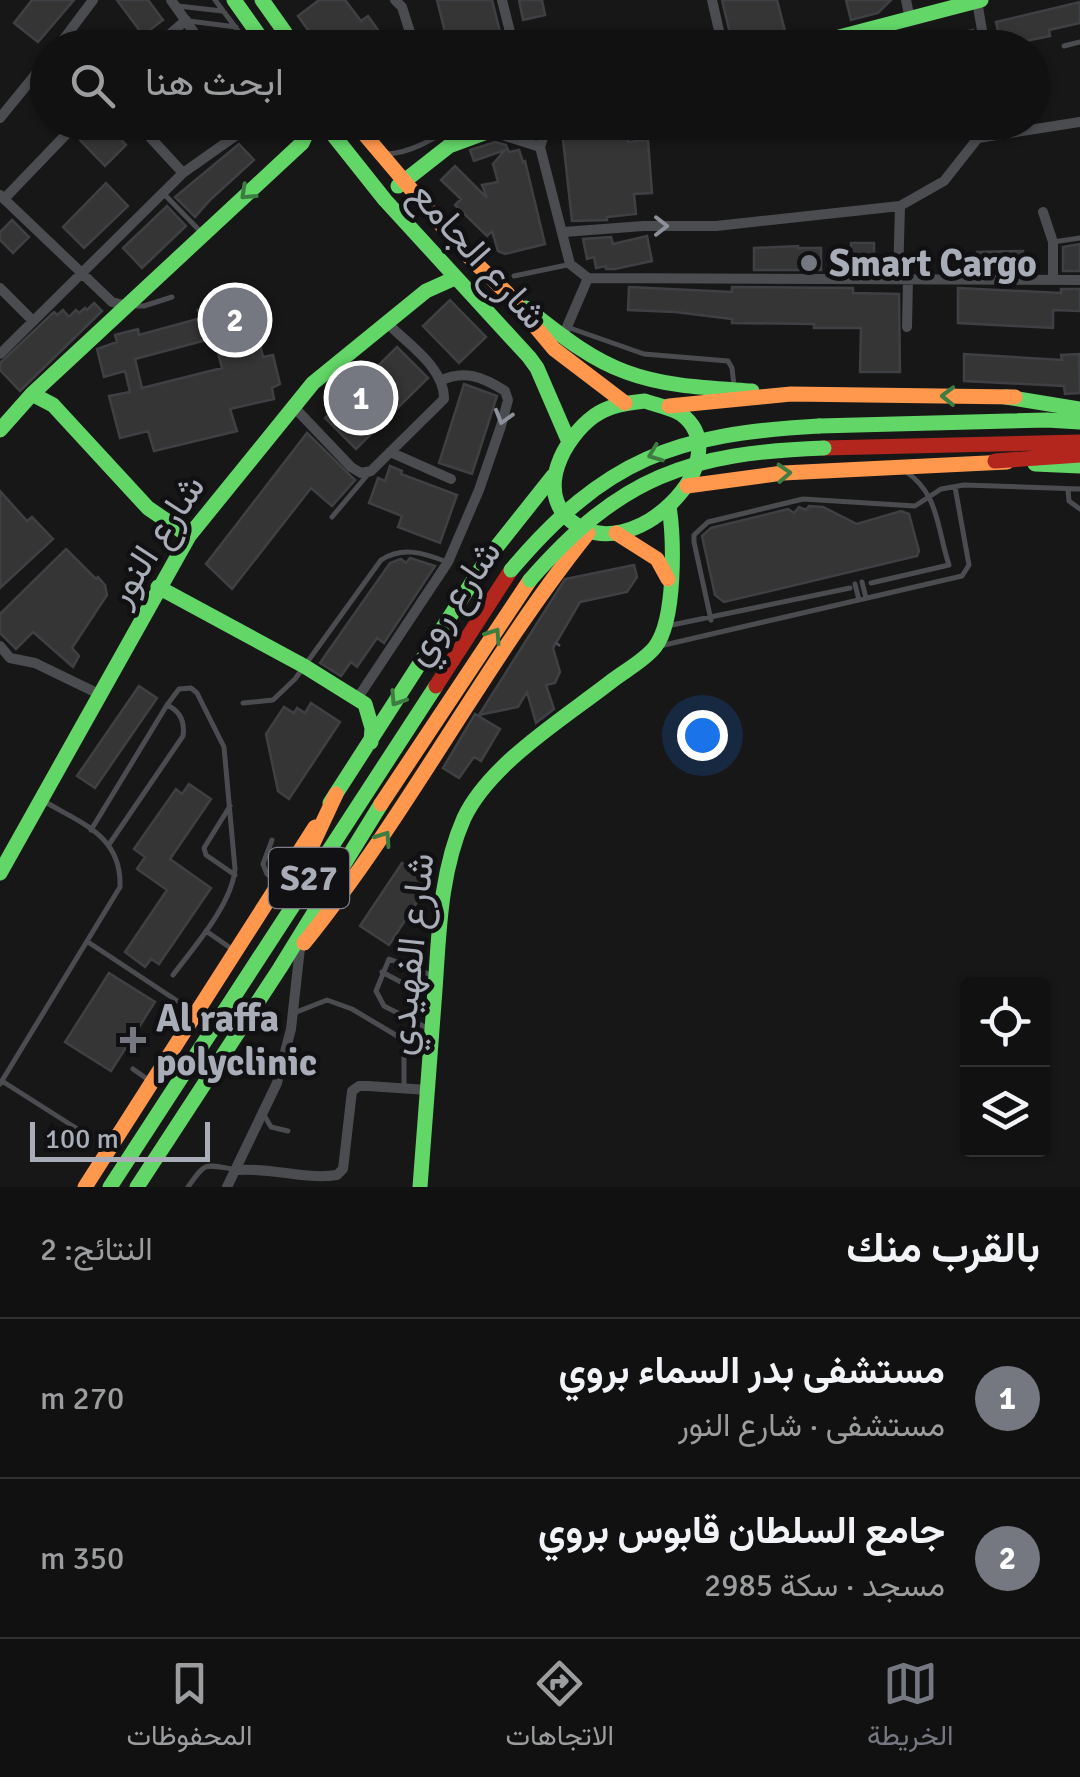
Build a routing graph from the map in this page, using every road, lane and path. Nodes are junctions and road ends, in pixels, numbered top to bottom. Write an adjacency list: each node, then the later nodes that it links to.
1 (93, 0): 14 (street)
2 (215, 0): 10 (lane)
3 (262, 0): 19 (main road)
4 (395, 0): 20 (street)
5 (502, 0): 21 (street)
6 (712, 0): 22 (street)
7 (906, 0): 12 (street)
8 (979, 1): 12 (main road); 24 (street)
9 (173, 3): 10 (lane); 11 (street)
10 (229, 5): 13 (lane); 18 (main road)
11 (186, 20): 13 (lane); 15 (street); 16 (street)
12 (910, 20): 23 (main road)
13 (236, 27): 17 (lane)
14 (70, 30)
15 (175, 30)
16 (193, 30)
17 (238, 30)
18 (252, 30)
19 (283, 30)
20 (409, 30)
21 (510, 30)
22 (719, 30)
23 (870, 30)
24 (983, 30)
25 (1080, 42): 26 (lane)
26 (1064, 46)
27 (30, 81): 28 (street)
28 (0, 118)
29 (1080, 122): 30 (street)
30 (1050, 127)
31 (60, 140): 47 (street)
32 (153, 140): 44 (street)
33 (232, 140): 44 (street)
34 (304, 140): 52 (main road, one-way to 52)
35 (338, 140): 48 (main road, شارع الجامع)
36 (369, 140): 43 (main road, شارع الجامع)
37 (421, 140): 43 (lane)
38 (466, 140): 45 (main road)
39 (518, 140): 42 (street)
40 (542, 140): 42 (street)
41 (976, 140): 49 (street)
42 (540, 147): 51 (street)
43 (376, 149): 45 (main road, شارع الجامع)
44 (183, 173): 46 (street)
45 (402, 181): 48 (main road); 66 (main road, شارع الجامع)
46 (163, 193): 52 (lane); 57 (street)
47 (2, 197): 57 (street)
48 (386, 200): 55 (main road, شارع الجامع)
49 (900, 206): 51 (street, one-way to 49); 61 (street)
50 (1043, 212): 54 (street)
51 (564, 232): 56 (street)
52 (203, 234): 68 (main road)
53 (1080, 238): 54 (lane)
54 (1053, 242): 62 (street)
55 (439, 260): 59 (main road, شارع الجامع); 65 (main road, شارع النور)
56 (570, 264): 58 (lane); 60 (street)
57 (81, 275): 68 (street); 69 (street)
58 (514, 276)
59 (455, 278): 65 (main road, شارع النور); 84 (main road, شارع الجامع)
60 (588, 278): 61 (street); 72 (street)
61 (903, 279): 62 (street); 71 (street)
62 (1053, 280): 63 (street)
63 (1080, 280)
64 (0, 288): 69 (street)
65 (426, 291): 70 (main road, شارع النور)
66 (507, 294): 72 (main road); 78 (main road, شارع الجامع)
67 (172, 297): 68 (lane)
68 (118, 308): 76 (main road)
69 (32, 321): 73 (street)
70 (387, 323): 74 (street); 80 (main road, شارع النور)
71 (906, 327)
72 (565, 331): 75 (main road); 75 (lane)
73 (0, 354)
74 (440, 381): 86 (street); 105 (street, one-way to 105)
75 (734, 389): 77 (main road)
76 (32, 394): 82 (main road); 104 (main road)
77 (791, 394): 79 (main road, one-way to 77); 81 (main road)
78 (625, 403): 81 (main road); 84 (main road)
79 (1080, 405)
80 (293, 406): 91 (street); 104 (main road, شارع النور)
81 (670, 406): 94 (main road)
82 (3, 421)
83 (1080, 422): 137 (main road, شارع روي / S27, one-way to 137, bridge)
84 (568, 442): 92 (main road)
85 (1080, 442): 138 (main road, شارع روي / S27, one-way to 85, bridge)
86 (390, 452): 91 (street); 93 (street)
87 (1080, 454): 88 (main road)
88 (994, 461): 89 (main road); 90 (main road)
89 (1080, 466)
90 (898, 467): 94 (main road, one-way to 90); 98 (lane)
91 (372, 471): 101 (lane)
92 (554, 476): 102 (main road); 123 (main road, one-way to 123)
93 (452, 479)
94 (687, 486): 99 (main road)
95 (955, 487): 97 (lane); 98 (lane); 109 (lane)
96 (1080, 489): 97 (lane)
97 (1068, 490): 100 (lane)
98 (930, 496): 107 (lane); 110 (lane)
99 (669, 506): 103 (main road); 106 (main road, شارع الفهيدي)
100 (1080, 509)
101 (332, 517)
102 (588, 532): 103 (main road); 135 (main road, one-way to 102)
103 (616, 534): 106 (main road)
104 (188, 536): 108 (main road, شارع النور)
105 (448, 562): 118 (lane); 120 (street)
106 (669, 580): 111 (main road, شارع الفهيدي)
107 (871, 583)
108 (158, 587): 118 (main road); 119 (main road, شارع النور)
109 (862, 599): 110 (lane); 114 (lane)
110 (711, 620): 111 (lane)
111 (664, 627): 114 (main road, شارع الفهيدي)
112 (556, 643): 115 (path)
113 (0, 646): 116 (street)
114 (655, 647): 141 (main road, شارع الفهيدي)
115 (566, 650)
116 (10, 658): 117 (street); 119 (street)
117 (0, 666)
118 (304, 666): 120 (main road); 121 (lane)
119 (99, 694): 125 (main road, شارع النور)
120 (357, 700): 123 (main road)
121 (243, 703)
122 (167, 705): 126 (lane); 127 (lane); 129 (lane)
123 (370, 742): 124 (main road)
124 (336, 794): 132 (main road); 137 (main road)
125 (40, 798): 127 (lane); 130 (main road, شارع النور)
126 (231, 804): 131 (lane); 131 (lane)
127 (90, 830): 129 (lane)
128 (272, 840): 132 (lane)
129 (110, 844): 134 (lane)
130 (0, 871)
131 (234, 875): 133 (lane)
132 (280, 882): 136 (main road)
133 (206, 931): 136 (lane); 140 (lane)
134 (88, 942): 143 (lane); 147 (lane)
135 (300, 948): 138 (main road); 144 (street)
136 (237, 952): 143 (main road)
137 (259, 957): 157 (main road, شارع روي / S27)
138 (280, 968): 160 (main road, شارع روي / S27)
139 (382, 972): 141 (lane); 142 (lane); 145 (lane)
140 (173, 975)
141 (436, 978): 145 (main road, شارع الفهيدي)
142 (414, 990)
143 (197, 1014): 148 (main road)
144 (292, 1015): 149 (lane); 151 (street)
145 (433, 1031): 150 (main road, شارع الفهيدي)
146 (133, 1068): 148 (lane)
147 (1, 1082): 153 (lane)
148 (152, 1082): 158 (main road)
149 (404, 1088): 150 (street); 155 (street)
150 (428, 1090): 163 (main road, شارع الفهيدي)
151 (264, 1111): 152 (lane); 154 (street)
152 (288, 1131)
153 (90, 1137)
154 (244, 1153): 155 (street); 156 (street)
155 (253, 1168): 156 (street)
156 (236, 1170): 161 (lane); 162 (street)
157 (112, 1183): 159 (main road)
158 (84, 1187)
159 (98, 1187)
160 (137, 1187)
161 (188, 1187)
162 (227, 1187)
163 (420, 1187)

